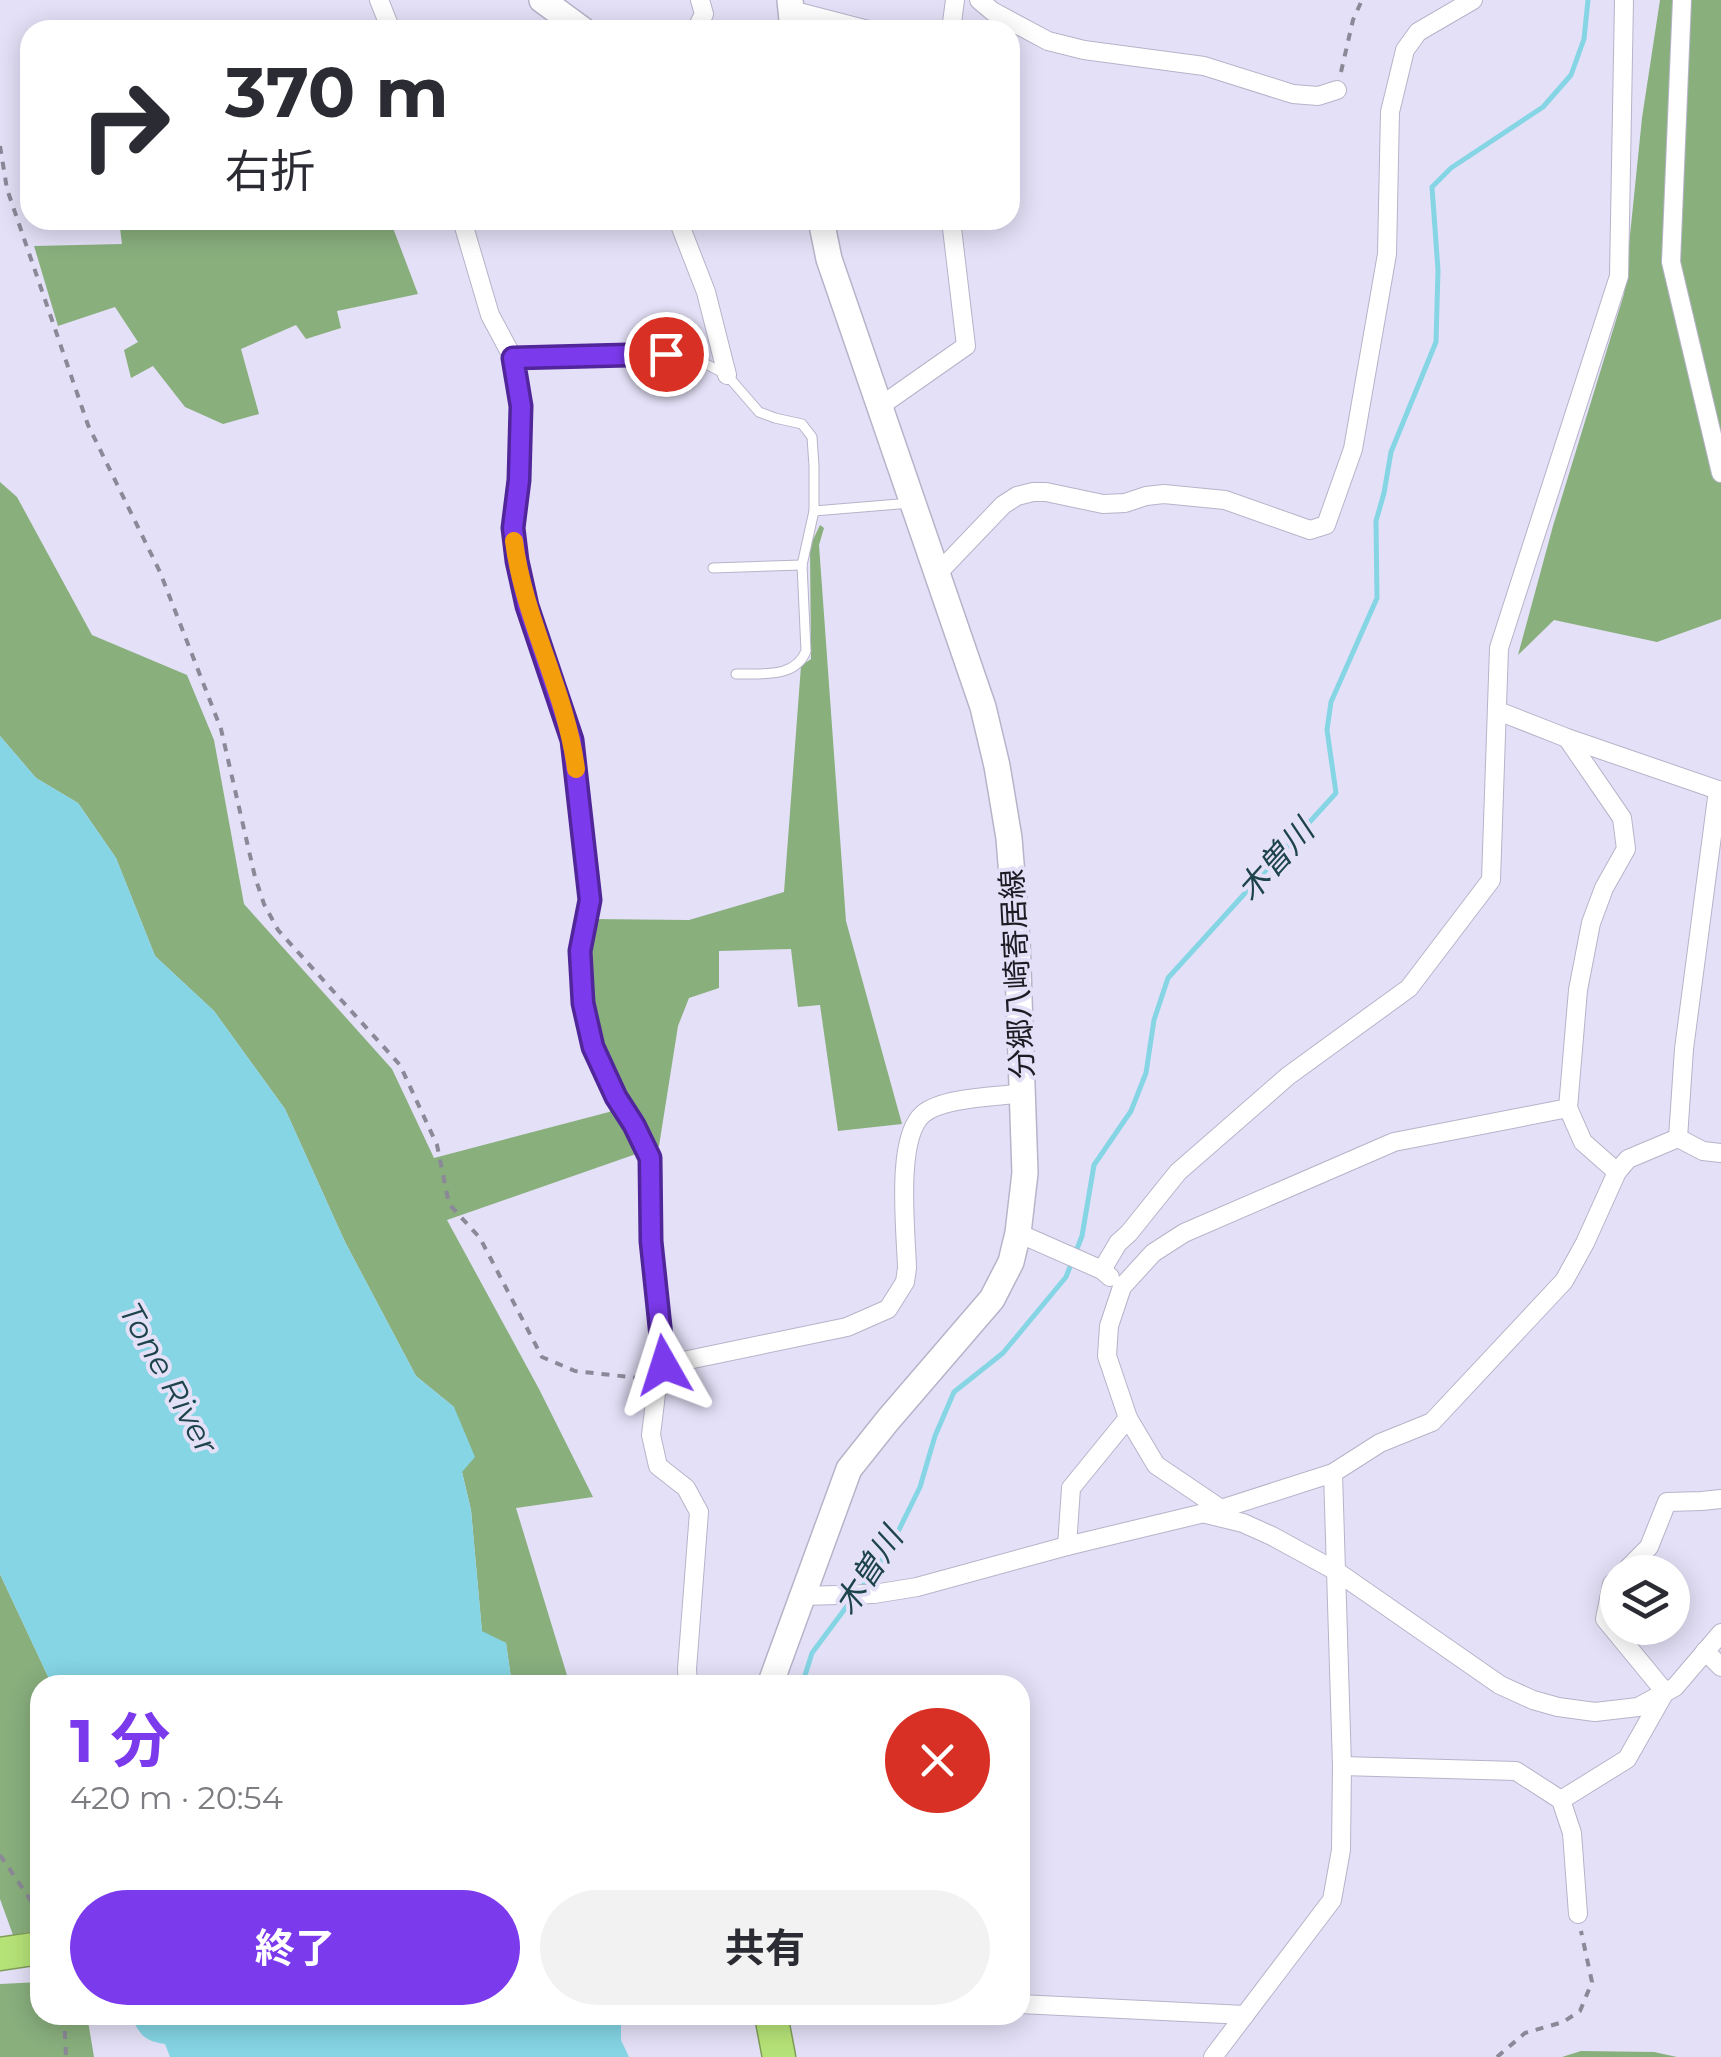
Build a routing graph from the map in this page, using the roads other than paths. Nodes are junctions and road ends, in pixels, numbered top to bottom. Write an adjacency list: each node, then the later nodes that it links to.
1 (542, 0): 7 (main road)
2 (979, 0): 9 (street)
3 (1473, 0): 24 (street)
4 (1624, 0): 26 (street)
5 (1682, 0): 19 (street)
6 (791, 13): 8 (street)
7 (569, 20)
8 (823, 20)
9 (1008, 20)
10 (1020, 27): 11 (street)
11 (1336, 90)
12 (465, 230): 16 (street)
13 (682, 230): 17 (street)
14 (823, 230): 18 (main road, 分郷八崎寄居線)
15 (952, 230): 18 (street)
16 (513, 358): 17 (lane); 37 (street)
17 (727, 375): 21 (lane)
18 (879, 407): 20 (main road, 分郷八崎寄居線)
19 (1721, 473)
20 (914, 503): 21 (lane); 24 (main road, 分郷八崎寄居線)
21 (814, 510): 22 (lane)
22 (802, 565): 23 (lane); 25 (lane)
23 (714, 568)
24 (936, 574): 29 (main road, 分郷八崎寄居線)
25 (736, 674)
26 (1498, 710): 27 (street); 35 (street)
27 (1567, 738): 28 (street); 30 (street)
28 (1720, 790): 31 (street)
29 (1024, 1093): 34 (main road, 分郷八崎寄居線); 37 (street)
30 (1568, 1108): 33 (street); 36 (street)
31 (1678, 1138): 32 (street); 33 (street)
32 (1721, 1153)
33 (1617, 1172): 39 (street)
34 (1018, 1233): 35 (street); 46 (main road, 分郷八崎寄居線)
35 (1096, 1267): 36 (street)
36 (1122, 1287): 38 (street)
37 (661, 1371): 51 (street)
38 (1128, 1418): 41 (street); 43 (street)
39 (1334, 1473): 41 (street); 45 (street)
40 (1721, 1498): 44 (street)
41 (1221, 1509): 42 (street)
42 (1200, 1512): 43 (street); 45 (street)
43 (1067, 1546): 46 (street)
44 (1642, 1555)
45 (1336, 1571): 53 (street); 54 (street)
46 (802, 1596): 52 (main road, 分郷八崎寄居線)
47 (1721, 1634): 49 (street)
48 (1627, 1645): 53 (street)
49 (1705, 1651): 50 (street); 53 (street)
50 (1721, 1667)
51 (687, 1675)
52 (774, 1675)
53 (1664, 1692): 55 (street)
54 (1342, 1766): 55 (street); 58 (street)
55 (1561, 1800): 56 (street)
56 (1578, 1914)
57 (1030, 2004): 58 (street)
58 (1245, 2015): 61 (street)
59 (773, 2025): 60 (highway)
60 (779, 2057)
61 (1212, 2057)

